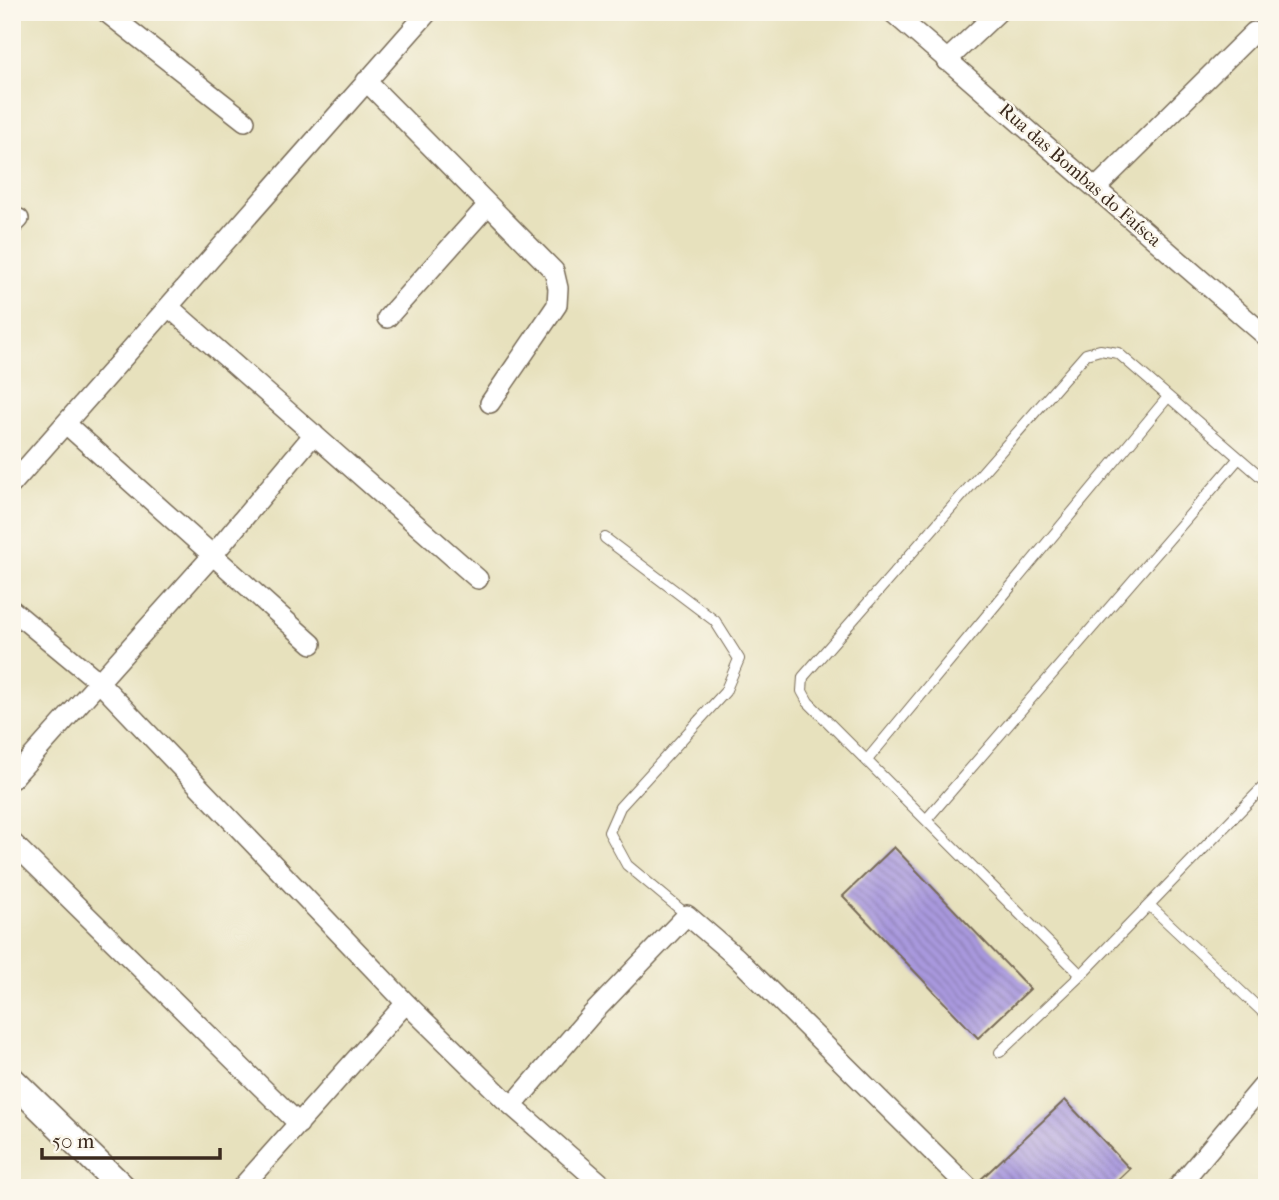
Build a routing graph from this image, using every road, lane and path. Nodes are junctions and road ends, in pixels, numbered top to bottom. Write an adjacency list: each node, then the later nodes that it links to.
1 (106, 12): 8 (street)
2 (428, 12): 7 (street)
3 (892, 12): 6 (street, Rua das Bombas do Faísca)
4 (998, 12): 6 (street)
5 (1254, 32): 9 (street)
6 (946, 61): 9 (street, Rua das Bombas do Faísca)
7 (366, 81): 10 (street); 11 (street)
8 (245, 121)
9 (1096, 188): 13 (street, Rua das Bombas do Faísca)
10 (488, 205): 12 (street); 15 (street)
11 (169, 307): 16 (street); 17 (street)
12 (387, 318)
13 (1267, 337)
14 (1168, 397): 18 (lane); 27 (lane); 27 (lane)
15 (490, 403)
16 (66, 424): 20 (street); 22 (street)
17 (314, 434): 22 (street); 23 (street)
18 (1239, 458): 19 (lane); 30 (lane)
19 (1267, 482)
20 (12, 484)
21 (605, 538): 33 (lane)
22 (212, 556): 25 (street); 26 (street)
23 (478, 579)
24 (12, 610): 26 (street)
25 (312, 644)
26 (98, 681): 28 (street); 35 (street)
27 (867, 760): 30 (lane)
28 (12, 779)
29 (1267, 783): 32 (lane)
30 (926, 820): 34 (lane)
31 (12, 842): 41 (street)
32 (1149, 905): 34 (lane); 36 (lane)
33 (687, 915): 40 (street); 45 (street)
34 (1081, 975): 37 (lane)
35 (405, 1003): 40 (street); 41 (street)
36 (1267, 1016)
37 (1000, 1052)
38 (12, 1080): 42 (street)
39 (1267, 1082): 46 (street)
40 (513, 1105): 44 (street)
41 (299, 1124): 43 (street)
42 (123, 1188)
43 (241, 1188)
44 (606, 1188)
45 (968, 1188)
46 (1177, 1188)

